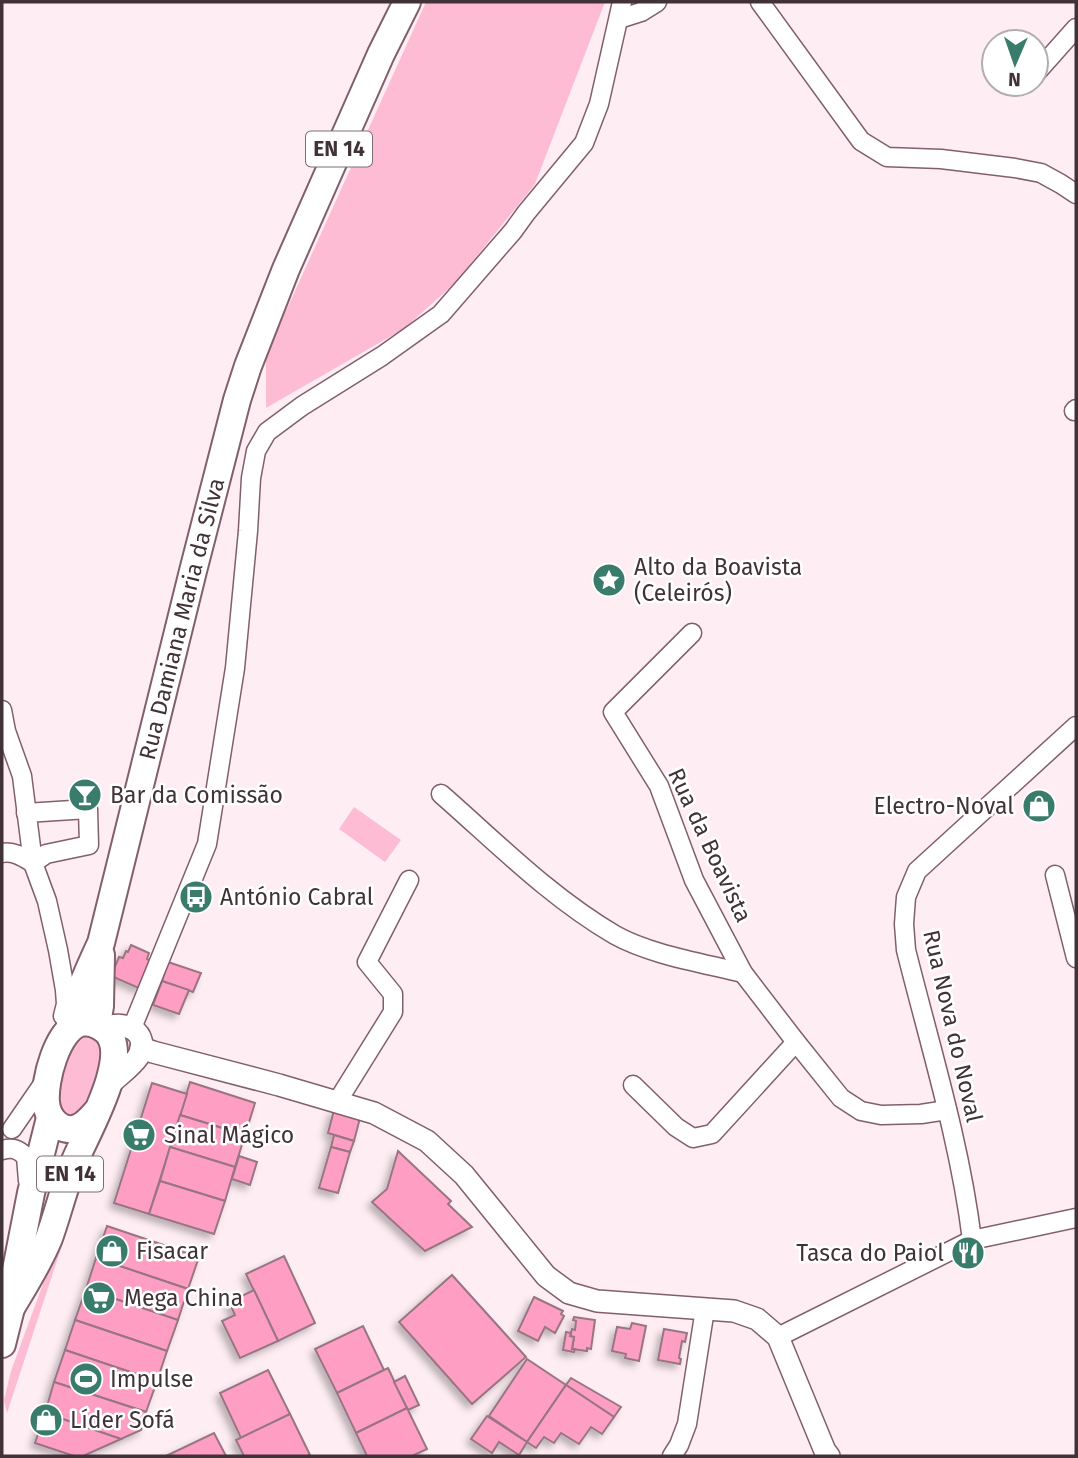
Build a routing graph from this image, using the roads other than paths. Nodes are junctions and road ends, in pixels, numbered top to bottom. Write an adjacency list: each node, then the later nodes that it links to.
1 (407, 2): 17 (main road, Rua Damiana Maria da Silva / EN 14)
2 (657, 2): 4 (street)
3 (760, 2): 7 (street)
4 (620, 10): 22 (street)
5 (1076, 28): 6 (street)
6 (1050, 57)
7 (1076, 194)
8 (692, 633): 20 (street, Rua da Boavista)
9 (2, 710): 12 (street)
10 (1076, 726): 31 (street, Rua Nova do Noval)
11 (441, 794): 20 (street)
12 (26, 813): 14 (street); 14 (street)
13 (2, 853): 14 (street)
14 (33, 863): 18 (street)
15 (1055, 875): 19 (street)
16 (409, 880): 29 (street)
17 (101, 943): 21 (main road, Rua Damiana Maria da Silva / EN 14); 22 (main road, Rua Damiana Maria da Silva / EN 14)
18 (58, 950): 21 (street); 23 (street)
19 (1076, 958)
20 (743, 973): 24 (street, Rua da Boavista)
21 (86, 976): 22 (street); 23 (main road, Rua Damiana Maria da Silva / EN 14)
22 (110, 1022): 23 (main road); 25 (street); 27 (main road, Rua Damiana Maria da Silva / EN 14)
23 (66, 1035): 26 (main road, Rua Damiana Maria da Silva / EN 14)
24 (796, 1042): 28 (street); 31 (street, Rua da Boavista)
25 (141, 1048): 27 (street); 29 (street)
26 (47, 1079): 32 (main road, Rua Damiana Maria da Silva / EN 14); 33 (street)
27 (109, 1085): 30 (main road, Rua Damiana Maria da Silva / EN 14)
28 (633, 1085)
29 (337, 1102): 39 (street)
30 (97, 1111): 32 (main road, EN 14); 38 (main road, Rua Damiana Maria da Silva / EN 14)
31 (947, 1111): 37 (street, Rua Nova do Noval)
32 (50, 1117): 33 (street); 35 (main road, Rua Damiana Maria da Silva / EN 14)
33 (7, 1134)
34 (2, 1150): 35 (street)
35 (31, 1193): 38 (main road, Rua Damiana Maria da Silva / EN 14)
36 (1076, 1218): 37 (street)
37 (972, 1240): 40 (street)
38 (11, 1308): 41 (main road, Rua Damiana Maria da Silva / EN 14)
39 (705, 1309): 40 (street); 42 (street)
40 (778, 1337): 43 (street)
41 (2, 1344)
42 (672, 1456)
43 (829, 1456)

